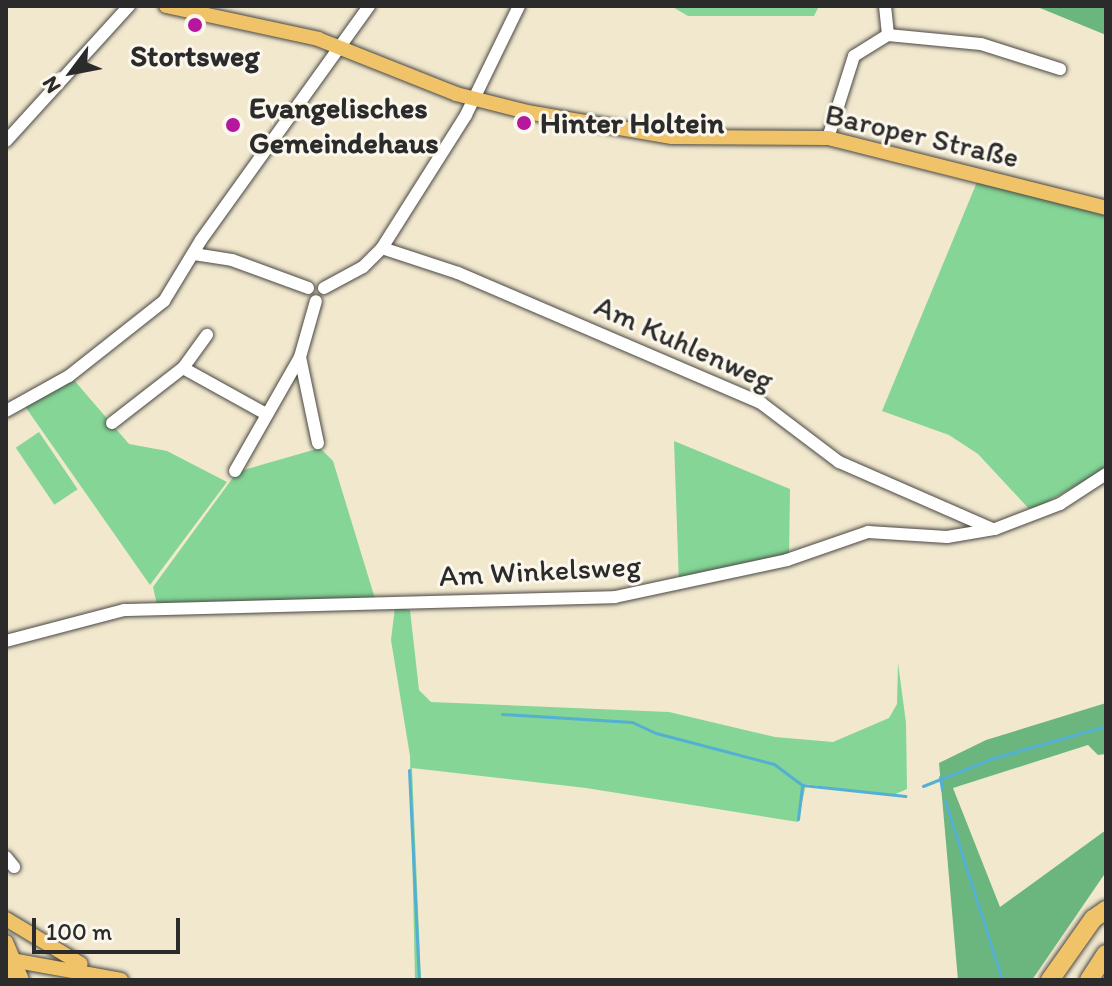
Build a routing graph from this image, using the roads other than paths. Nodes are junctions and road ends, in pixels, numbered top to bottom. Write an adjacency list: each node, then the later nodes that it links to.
1 (129, 6): 11 (street)
2 (166, 6): 7 (main road, Baroper Straße)
3 (369, 6): 7 (street)
4 (519, 6): 9 (street)
5 (885, 6): 6 (street)
6 (888, 35): 8 (street); 10 (street)
7 (338, 45): 9 (main road, Baroper Straße); 14 (street)
8 (1060, 69)
9 (472, 99): 10 (main road, Baroper Straße); 13 (street)
10 (828, 138): 12 (main road, Baroper Straße)
11 (6, 141)
12 (1106, 208)
13 (382, 248): 16 (street); 27 (street, Am Kuhlenweg)
14 (194, 254): 15 (street); 21 (street)
15 (308, 288): 16 (street); 17 (street)
16 (324, 288): 17 (street)
17 (316, 301): 19 (street)
18 (207, 335): 20 (street)
19 (300, 357): 22 (street); 24 (street)
20 (183, 368): 22 (street); 23 (street)
21 (6, 411)
22 (266, 414): 25 (street)
23 (112, 423)
24 (318, 443)
25 (235, 471)
26 (1106, 474): 27 (street, Am Winkelsweg)
27 (995, 529): 28 (street, Am Winkelsweg)
28 (6, 641)
29 (1106, 911): 36 (highway); 37 (highway)
30 (6, 919): 34 (main road)
31 (6, 942): 33 (main road)
32 (1106, 954): 38 (highway)
33 (14, 973): 34 (main road)
34 (99, 974): 35 (main road)
35 (121, 980)
36 (1050, 980)
37 (1062, 980)
38 (1089, 980)

